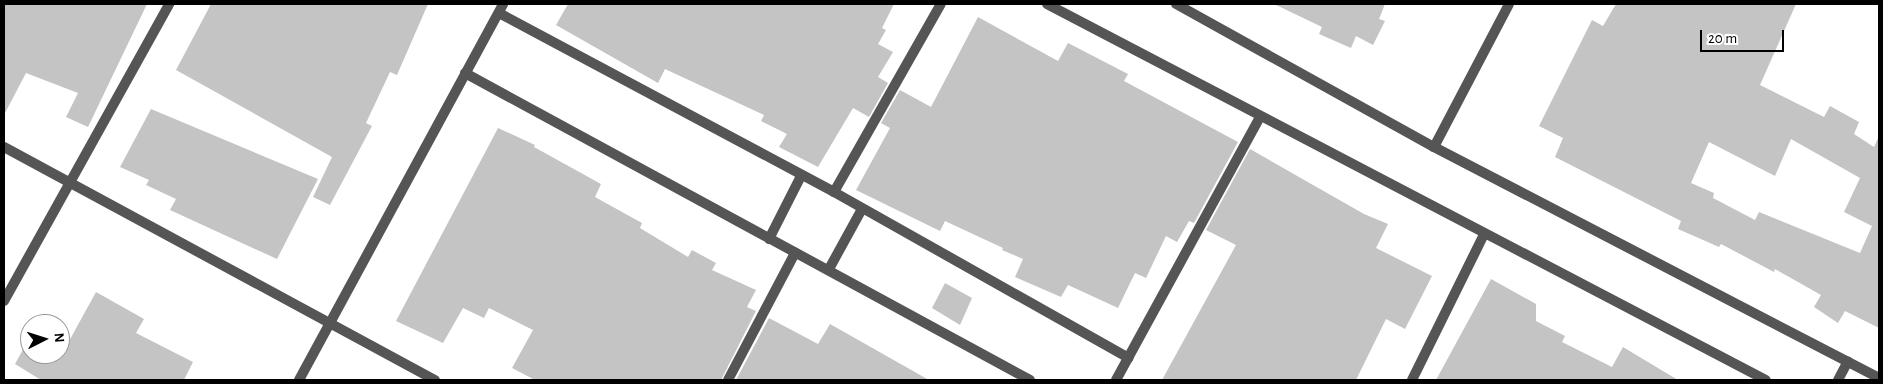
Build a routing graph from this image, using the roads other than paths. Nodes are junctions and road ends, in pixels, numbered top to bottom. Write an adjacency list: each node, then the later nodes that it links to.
1 (169, 4): 12 (street)
2 (941, 4): 13 (street)
3 (1047, 4): 8 (street)
4 (1176, 4): 10 (street)
5 (1509, 4): 10 (street)
6 (501, 8): 7 (street); 11 (street)
7 (465, 73): 16 (street); 20 (street)
8 (1260, 117): 15 (street); 21 (street)
9 (4, 147): 12 (street)
10 (1434, 147): 22 (street)
11 (801, 176): 13 (street); 16 (street)
12 (67, 183): 19 (street); 20 (street)
13 (834, 192): 14 (street)
14 (862, 209): 18 (street); 21 (street)
15 (1484, 234): 29 (street); 30 (street)
16 (769, 239): 17 (street)
17 (795, 253): 18 (street); 26 (street)
18 (829, 269): 27 (street)
19 (4, 301)
20 (331, 322): 24 (street); 25 (street)
21 (1129, 358): 28 (street)
22 (1848, 361): 23 (street); 31 (street)
23 (1879, 378)
24 (299, 380)
25 (435, 380)
26 (728, 380)
27 (1030, 380)
28 (1116, 380)
29 (1412, 380)
30 (1766, 380)
31 (1838, 380)

